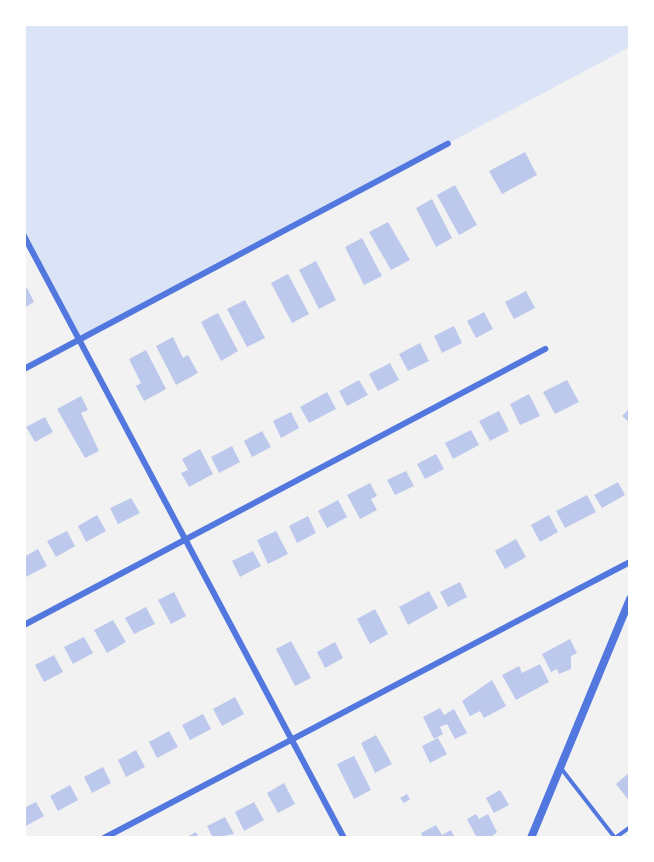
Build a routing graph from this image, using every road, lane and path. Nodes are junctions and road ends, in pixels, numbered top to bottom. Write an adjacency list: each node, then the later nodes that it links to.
1 (447, 144): 3 (street)
2 (24, 236): 3 (street)
3 (79, 339): 5 (street); 6 (street)
4 (545, 349): 6 (street)
5 (24, 369)
6 (185, 539): 9 (street); 10 (street)
7 (630, 562): 10 (street)
8 (630, 598): 11 (street)
9 (24, 625)
10 (291, 739): 13 (street); 14 (street)
11 (560, 767): 15 (street); 16 (lane)
12 (630, 827): 16 (lane)
13 (104, 838)
14 (344, 838)
15 (531, 838)
16 (615, 838)

